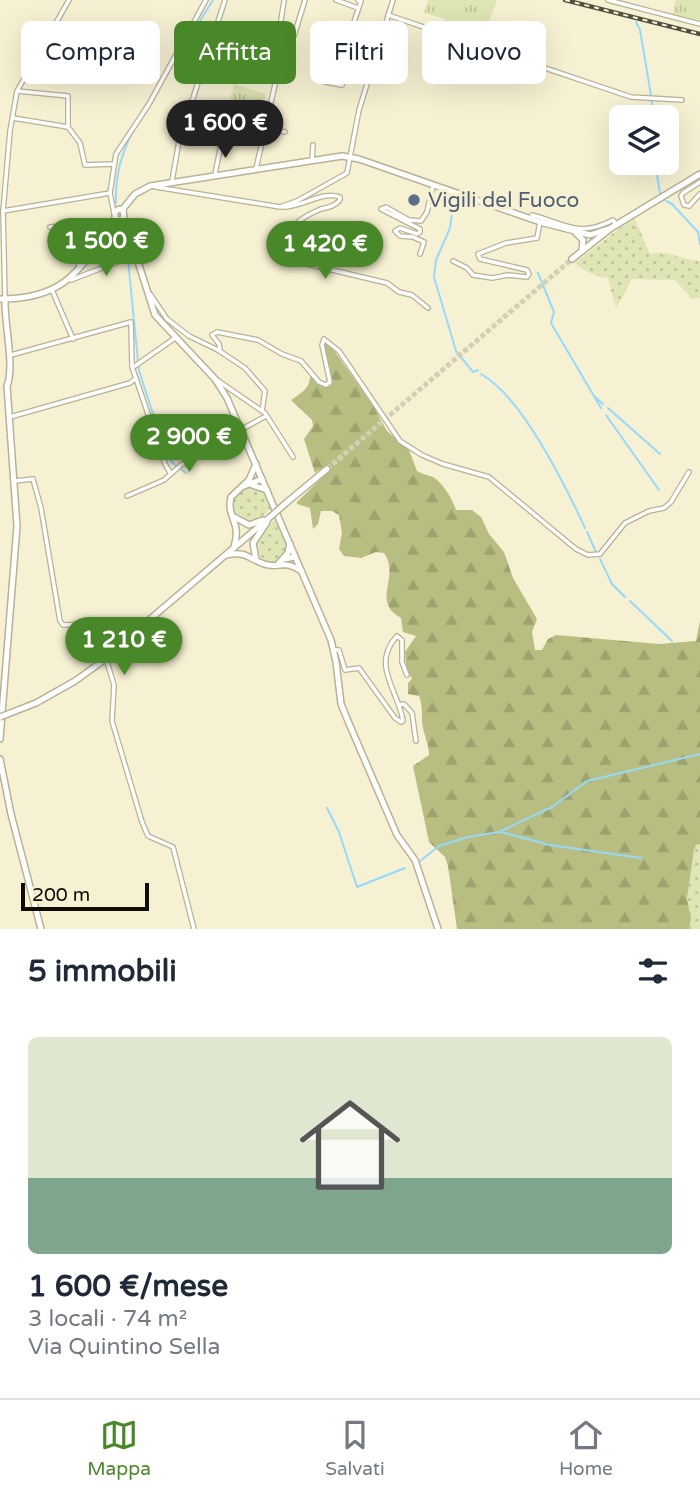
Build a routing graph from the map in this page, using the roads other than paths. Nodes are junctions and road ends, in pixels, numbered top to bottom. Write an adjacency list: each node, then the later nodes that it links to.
1 (69, 0): 17 (street)
2 (206, 0): 28 (street)
3 (225, 0): 19 (street)
4 (306, 0): 9 (street)
5 (336, 0): 10 (street)
6 (358, 0): 10 (street)
7 (393, 0): 11 (street)
8 (608, 0): 14 (street)
9 (284, 1)
10 (358, 8): 12 (street)
11 (388, 15): 13 (street); 18 (street)
12 (354, 21)
13 (386, 21)
14 (700, 24)
15 (275, 84): 23 (street)
16 (367, 84): 26 (street)
17 (17, 90): 21 (street); 22 (street)
18 (682, 100)
19 (191, 103): 20 (street); 32 (street)
20 (227, 115): 23 (street); 31 (street)
21 (13, 118): 22 (street); 40 (street)
22 (68, 127): 28 (street)
23 (264, 128): 24 (street); 29 (street)
24 (285, 132)
25 (313, 145): 27 (street)
26 (351, 157): 27 (main road); 34 (main road); 38 (street)
27 (312, 161): 29 (main road)
28 (114, 164): 36 (street)
29 (256, 169): 31 (main road)
30 (700, 173): 46 (main road)
31 (215, 174): 32 (main road)
32 (172, 181): 35 (main road)
33 (700, 181): 37 (street)
34 (433, 185): 43 (main road); 49 (street)
35 (150, 186): 38 (street); 39 (main road)
36 (110, 193): 40 (street); 41 (street)
37 (700, 194)
38 (280, 207): 58 (street)
39 (122, 210): 41 (main road); 42 (main road)
40 (3, 211): 57 (street)
41 (115, 216): 42 (main road); 53 (main road)
42 (124, 218): 50 (main road)
43 (530, 219): 44 (main road); 46 (street)
44 (540, 222): 47 (main road); 52 (street)
45 (50, 226): 53 (street)
46 (613, 226): 47 (main road); 48 (main road)
47 (574, 232): 48 (main road)
48 (582, 251): 51 (main road)
49 (420, 254)
50 (135, 255): 54 (street); 56 (main road)
51 (572, 258)
52 (453, 261)
53 (79, 269): 54 (main road)
54 (71, 280): 55 (main road)
55 (52, 290): 57 (main road); 60 (street)
56 (148, 294): 59 (main road); 61 (street)
57 (3, 299): 62 (main road)
58 (428, 308)
59 (175, 338): 63 (street); 65 (main road)
60 (74, 339): 62 (street); 64 (street)
61 (218, 350): 66 (street); 73 (street)
62 (8, 355): 68 (main road)
63 (135, 366)
64 (136, 378): 68 (street); 74 (street)
65 (215, 379): 66 (street); 69 (main road)
66 (262, 411): 67 (street)
67 (266, 416): 69 (street); 70 (street)
68 (10, 417): 76 (main road)
69 (241, 430): 71 (main road); 74 (street)
70 (293, 457)
71 (256, 464): 75 (main road); 77 (main road)
72 (327, 469): 81 (main road, bridge)
73 (689, 472)
74 (171, 474): 79 (street)
75 (262, 479): 77 (main road); 78 (main road)
76 (15, 481): 93 (main road); 97 (street)
77 (251, 482): 78 (main road); 80 (main road)
78 (267, 491): 82 (main road)
79 (127, 496)
80 (232, 514): 81 (main road); 83 (main road)
81 (269, 518): 83 (main road); 86 (main road)
82 (290, 544): 85 (main road); 87 (main road)
83 (234, 548): 84 (main road)
84 (223, 556): 86 (main road); 92 (main road, bridge)
85 (295, 557): 87 (main road); 88 (main road)
86 (256, 559): 87 (main road)
87 (282, 562): 88 (main road)
88 (301, 571): 89 (main road)
89 (334, 650): 91 (street); 98 (main road)
90 (407, 675): 91 (street)
91 (399, 705): 94 (street)
92 (0, 717)
93 (0, 739)
94 (416, 741)
95 (0, 759): 96 (main road)
96 (41, 929)
97 (194, 929)
98 (438, 929)

